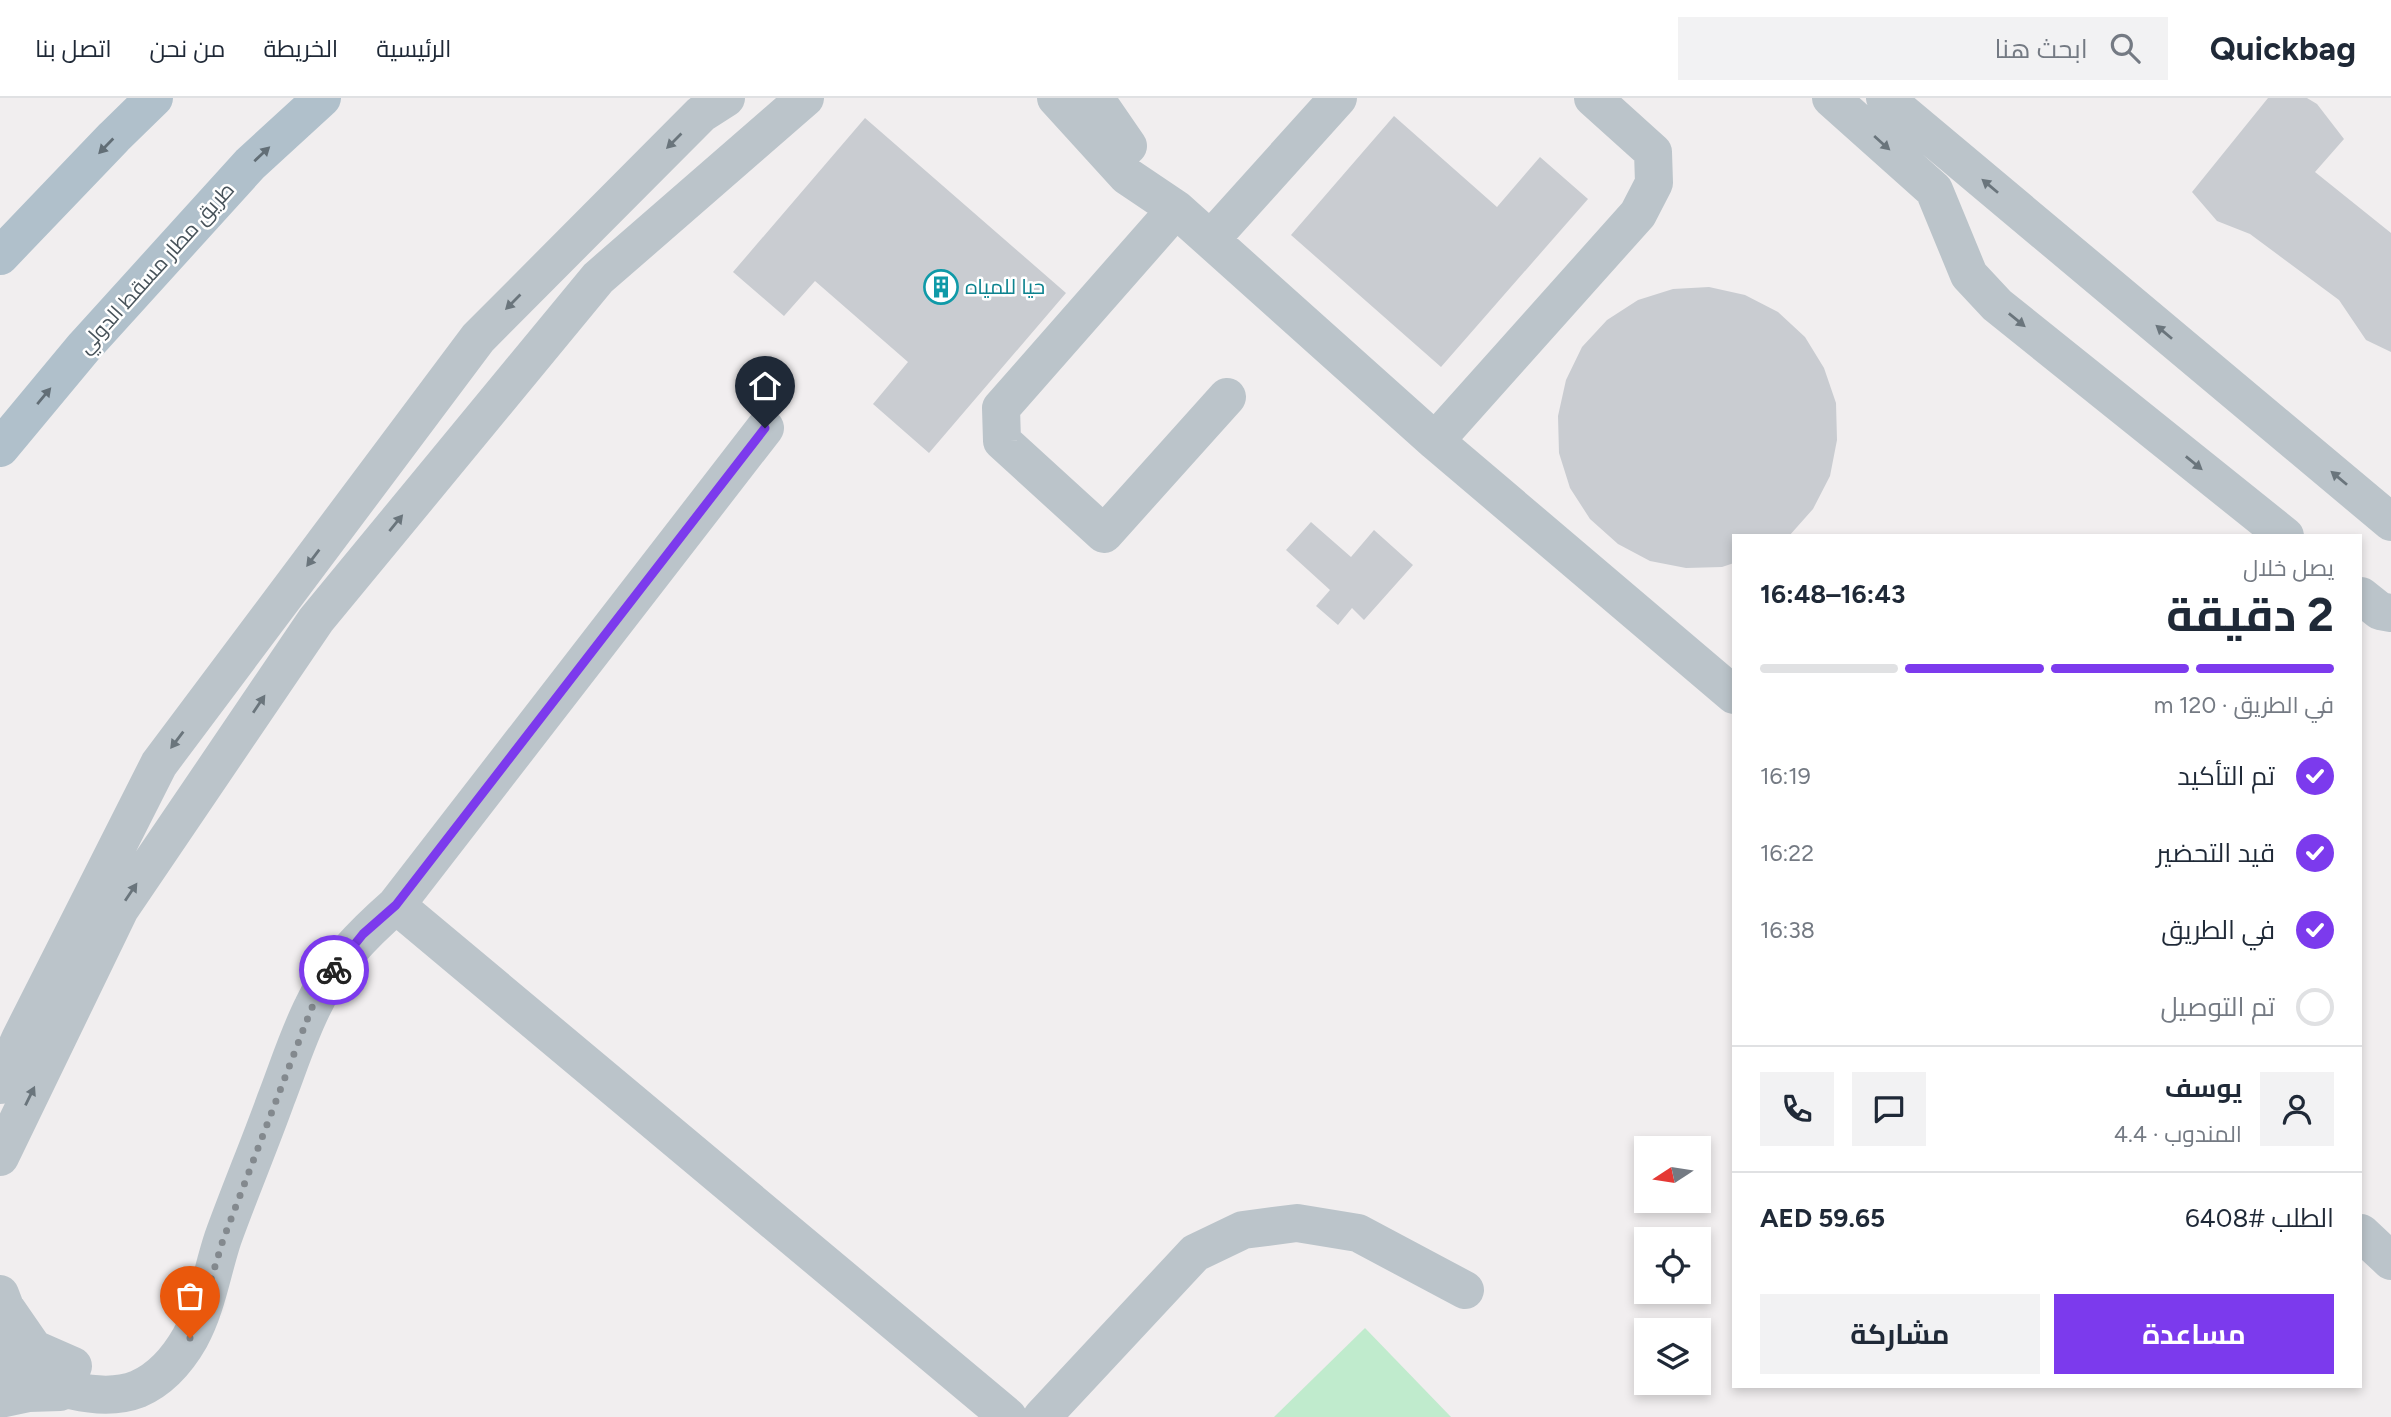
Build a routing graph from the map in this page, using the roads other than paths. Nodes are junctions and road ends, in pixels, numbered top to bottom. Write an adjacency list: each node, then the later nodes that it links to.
1 (155, 98): 13 (main road, one-way to 13)
2 (322, 98): 17 (main road, طريق مطار مسقط الدولي, one-way to 2)
3 (726, 98): 22 (street, one-way to 22)
4 (805, 98): 23 (street, one-way to 4)
5 (1056, 98): 11 (street)
6 (1095, 98): 11 (street)
7 (1338, 98): 12 (street)
8 (1593, 98): 16 (street)
9 (1885, 98): 18 (street, one-way to 9)
10 (1833, 99): 19 (street, one-way to 19)
11 (1176, 209): 12 (street); 14 (street)
12 (1211, 239): 16 (street)
13 (0, 256)
14 (1227, 397)
15 (765, 428): 21 (street)
16 (1435, 441): 20 (street)
17 (0, 448)
18 (2391, 522)
19 (2283, 534)
20 (1732, 693)
21 (396, 905): 25 (street); 34 (street)
22 (0, 1085)
23 (0, 1157)
24 (2362, 1234): 26 (street)
25 (223, 1240): 30 (street); 32 (street)
26 (2391, 1261)
27 (1465, 1290): 35 (street)
28 (0, 1294): 30 (street)
29 (0, 1334): 30 (street)
30 (36, 1351)
31 (0, 1366): 32 (street)
32 (76, 1391): 33 (street)
33 (0, 1399)
34 (1007, 1417)
35 (1042, 1417)

